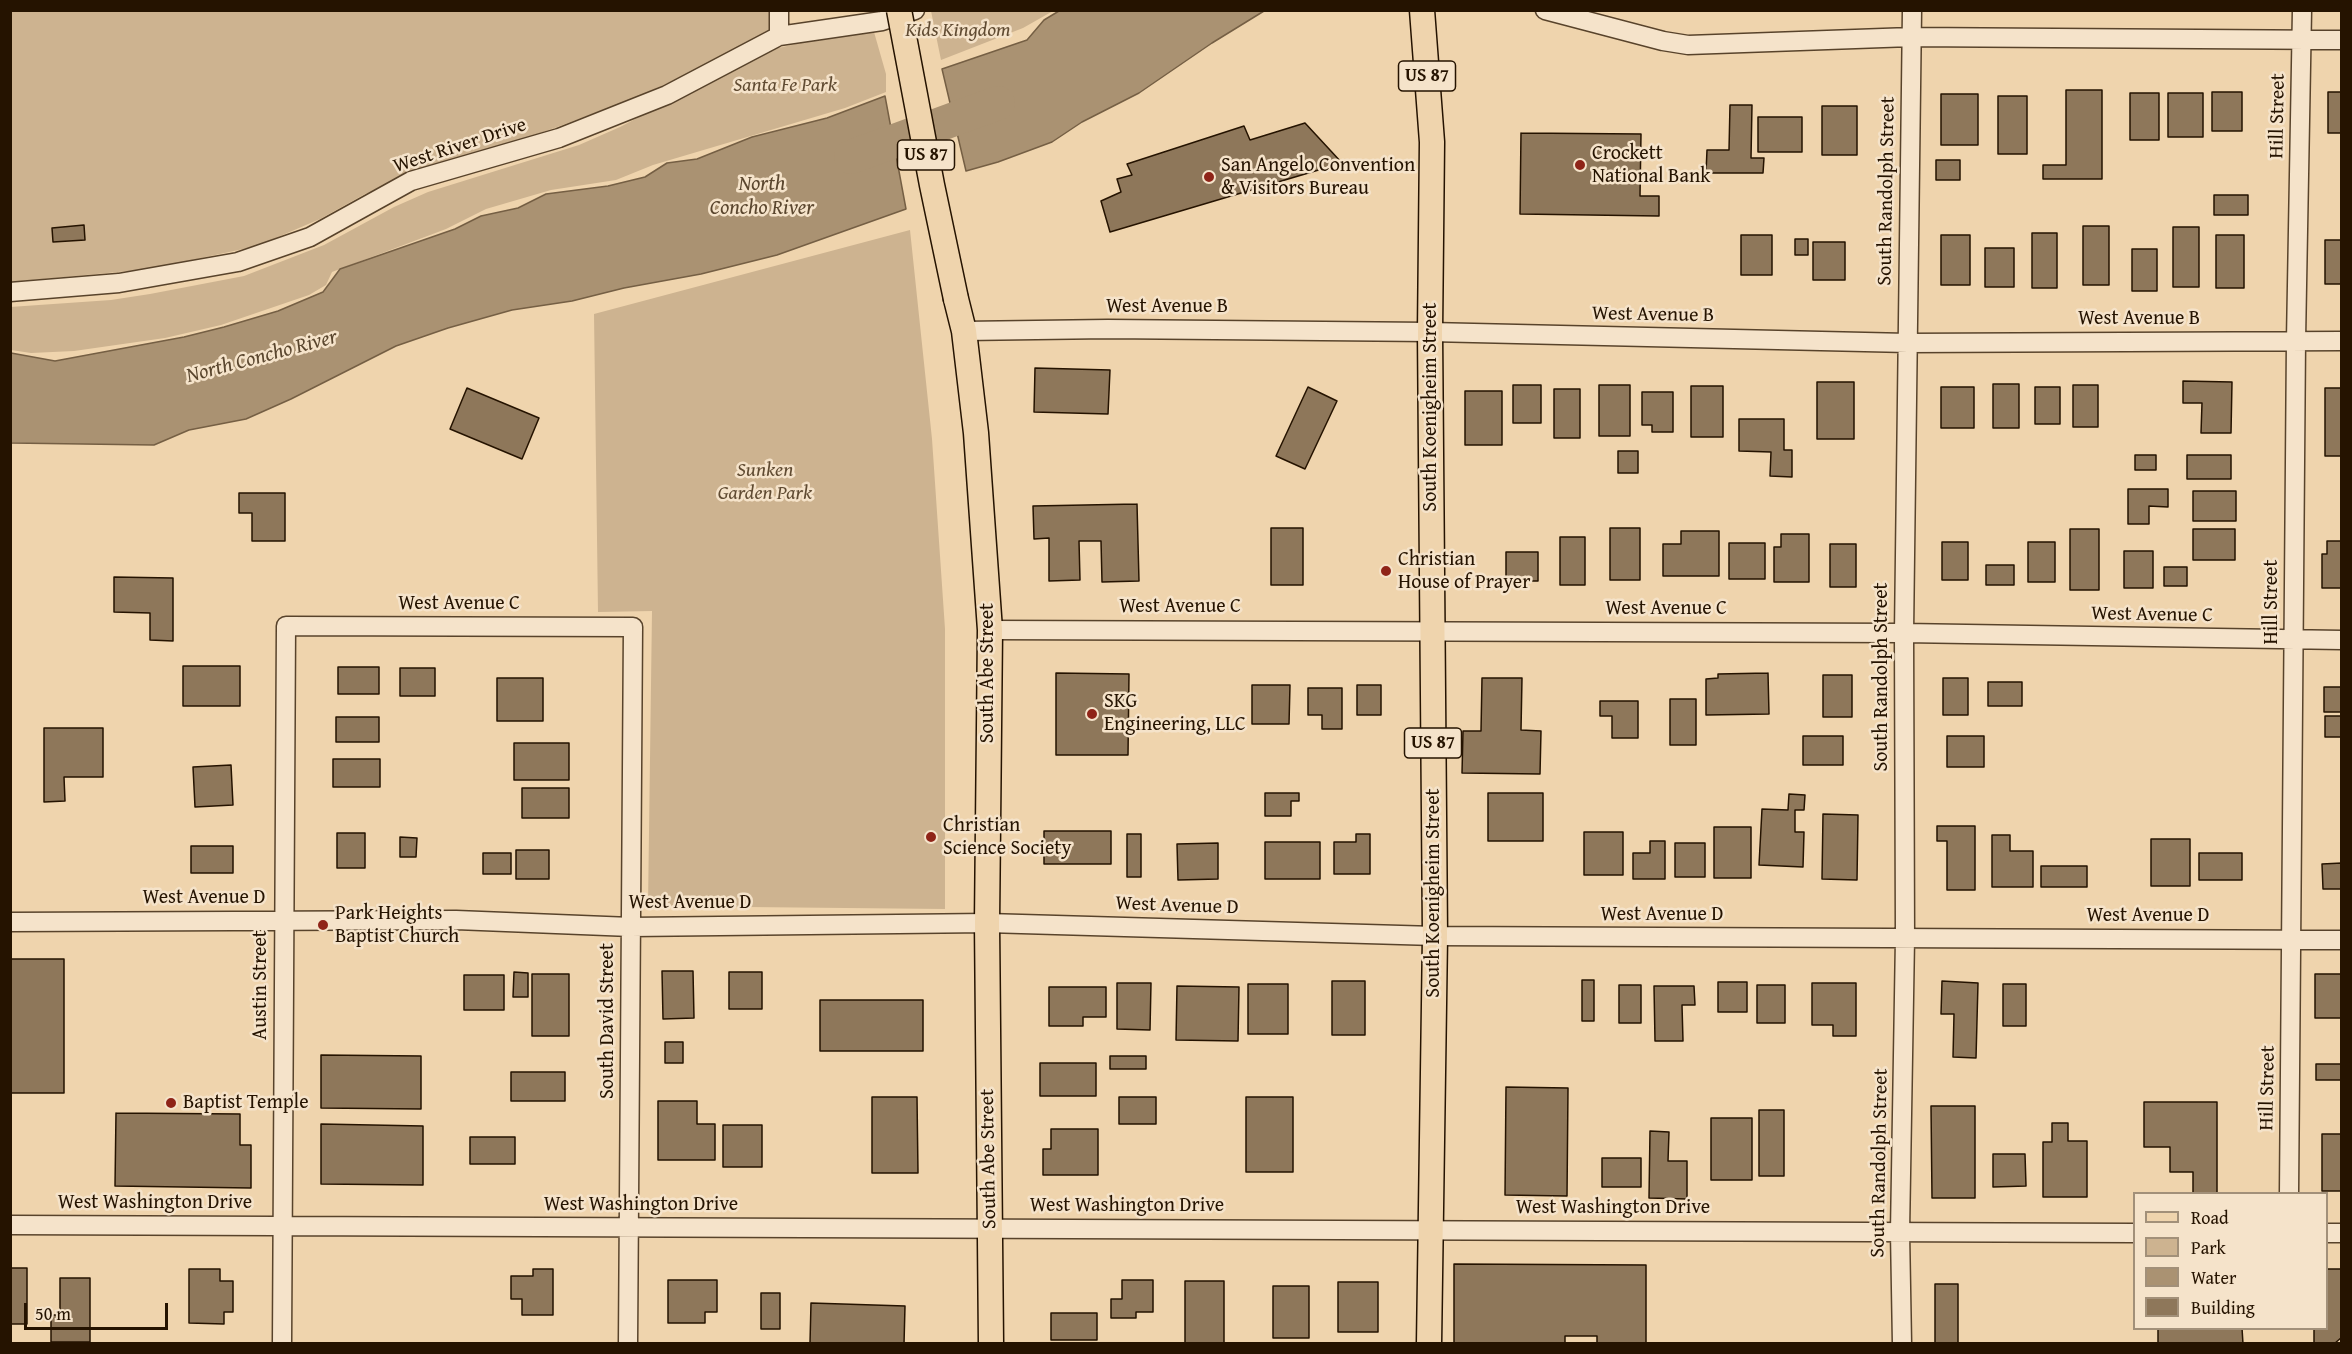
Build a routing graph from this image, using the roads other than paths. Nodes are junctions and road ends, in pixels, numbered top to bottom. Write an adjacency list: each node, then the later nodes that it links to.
1 (779, 10): 8 (street)
2 (898, 10): 13 (main road, South Abe Street / US 87, bridge)
3 (915, 10): 8 (street, West River Drive)
4 (1422, 10): 14 (main road, South Koenigheim Street / US 87)
5 (1545, 10): 9 (street)
6 (1912, 10): 9 (street, South Randolph Street)
7 (2302, 10): 10 (street, Hill Street)
8 (779, 36): 12 (street, West River Drive)
9 (1911, 37): 10 (street); 17 (street, South Randolph Street)
10 (2302, 39): 11 (street); 15 (street, Hill Street)
11 (2342, 40)
12 (10, 292)
13 (964, 331): 14 (street, West Avenue B); 20 (main road, South Abe Street / US 87)
14 (1430, 332): 17 (street, West Avenue B); 21 (main road, South Koenigheim Street / US 87)
15 (2296, 340): 16 (street, West Avenue B); 17 (street, West Avenue B); 23 (street, Hill Street)
16 (2342, 341)
17 (1908, 343): 22 (street, South Randolph Street)
18 (286, 626): 19 (street, West Avenue C); 25 (street, Austin Street)
19 (633, 627): 28 (street, South David Street)
20 (990, 630): 21 (street, West Avenue C); 27 (main road, South Abe Street / US 87)
21 (1432, 630): 22 (street, West Avenue C); 29 (main road, South Koenigheim Street / US 87)
22 (1904, 633): 23 (street, West Avenue C); 30 (street, South Randolph Street)
23 (2294, 640): 24 (street, West Avenue C); 31 (street, Hill Street)
24 (2342, 640)
25 (284, 920): 26 (street, West Avenue D); 28 (street, West Avenue D); 35 (street, Austin Street)
26 (10, 922)
27 (987, 922): 28 (street, West Avenue D); 29 (street, West Avenue D); 37 (main road, South Abe Street / US 87)
28 (631, 927): 36 (street, South David Street)
29 (1435, 936): 30 (street, West Avenue D); 38 (main road, South Koenigheim Street / US 87)
30 (1905, 938): 31 (street, West Avenue D); 39 (street, South Randolph Street)
31 (2292, 939): 32 (street, West Avenue D); 33 (street, Hill Street)
32 (2342, 940)
33 (2289, 1192)
34 (10, 1225): 35 (street, West Washington Drive)
35 (283, 1226): 36 (street, West Washington Drive); 41 (street, Austin Street)
36 (628, 1227): 37 (street, West Washington Drive); 42 (street, South David Street)
37 (990, 1228): 38 (street, West Washington Drive); 43 (main road, South Abe Street / US 87)
38 (1430, 1230): 39 (street, West Washington Drive); 44 (main road, South Koenigheim Street / US 87)
39 (1900, 1232): 40 (street, West Washington Drive); 45 (street, South Randolph Street)
40 (2133, 1233)
41 (282, 1344)
42 (628, 1344)
43 (991, 1344)
44 (1429, 1344)
45 (1902, 1344)

